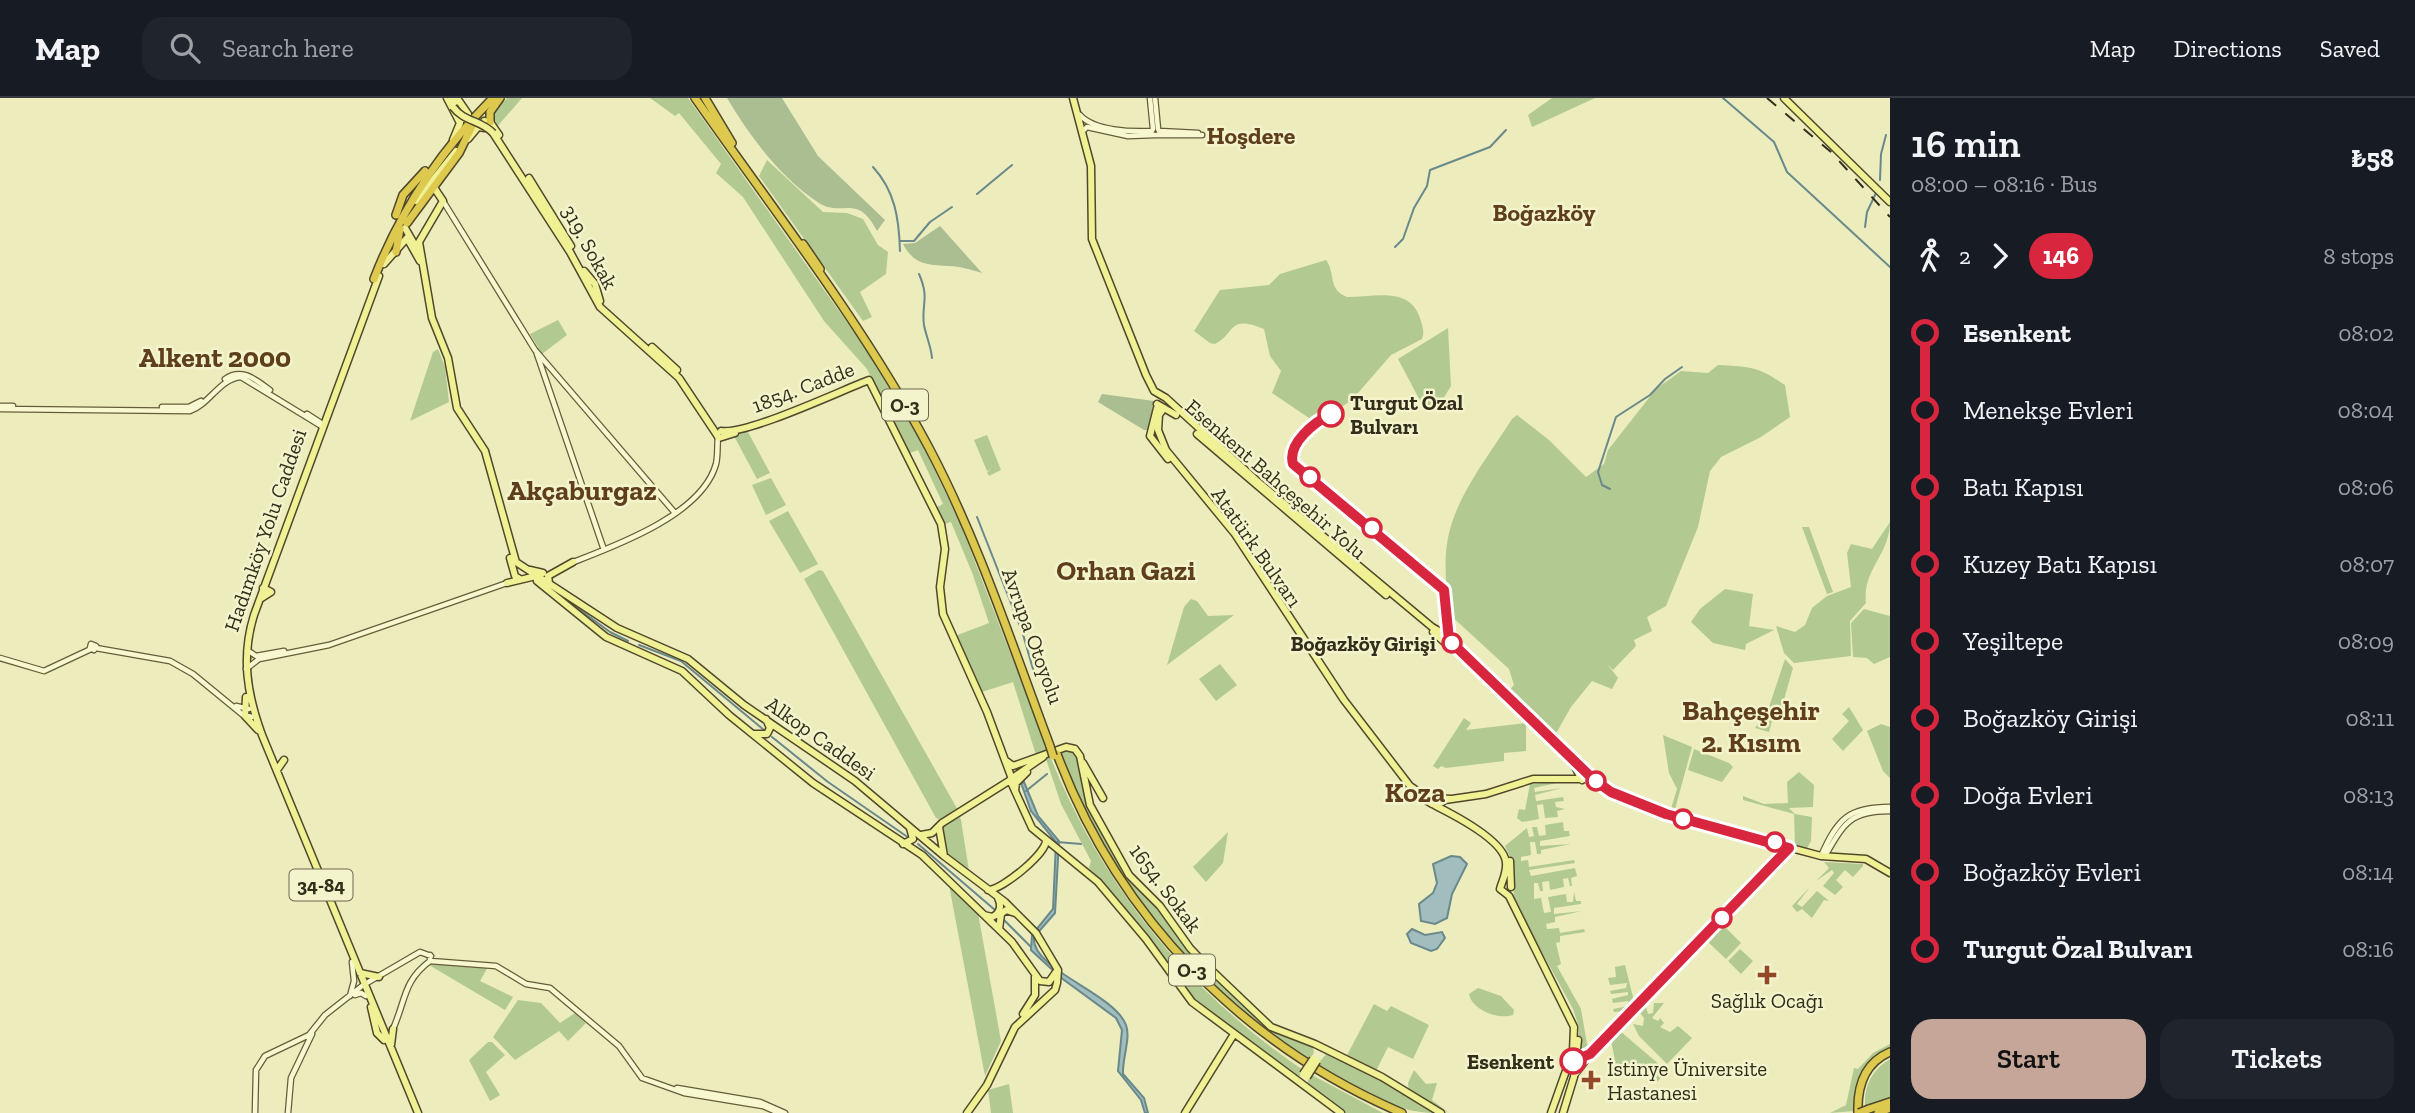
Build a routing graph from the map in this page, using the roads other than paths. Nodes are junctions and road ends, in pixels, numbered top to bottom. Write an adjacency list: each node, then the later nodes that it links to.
1 (452, 98): 9 (main road); 10 (main road)
2 (491, 98): 9 (main road); 14 (highway, Hadımköy Yolu Caddesi)
3 (500, 98): 11 (highway, Hadımköy Yolu Caddesi); 11 (highway)
4 (695, 98): 62 (highway, Avrupa Otoyolu / O-3)
5 (703, 98): 62 (highway, Avrupa Otoyolu / O-3)
6 (1152, 98): 12 (main road)
7 (1786, 98): 19 (main road); 20 (main road)
8 (1071, 103): 12 (main road); 13 (main road); 27 (main road)
9 (458, 108): 10 (main road); 17 (main road, 319. Sokak, bridge)
10 (457, 117): 14 (main road)
11 (482, 123): 15 (highway); 17 (main road); 21 (highway, Hadımköy Yolu Caddesi)
12 (1156, 132): 12 (main road); 13 (main road)
13 (1083, 136): 27 (main road)
14 (452, 142): 16 (highway, Hadımköy Yolu Caddesi)
15 (459, 150): 18 (highway); 21 (main road)
16 (443, 154): 24 (highway); 30 (highway, Hadımköy Yolu Caddesi)
17 (516, 163): 38 (main road, 319. Sokak)
18 (433, 186): 22 (main road); 25 (highway)
19 (1878, 189): 20 (main road); 23 (main road)
20 (1889, 195)
21 (415, 201): 25 (highway, Hadımköy Yolu Caddesi)
22 (443, 201): 31 (main road); 32 (main road)
23 (1890, 202)
24 (396, 215)
25 (404, 226): 26 (highway); 28 (main road); 29 (main road, Hadımköy Yolu Caddesi)
26 (396, 252): 28 (main road); 29 (main road)
27 (1095, 253): 34 (main road)
28 (420, 261): 31 (main road)
29 (384, 264): 33 (main road, Hadımköy Yolu Caddesi)
30 (374, 279): 33 (main road, Hadımköy Yolu Caddesi)
31 (427, 286): 44 (main road); 45 (main road)
32 (536, 350): 41 (main road); 42 (main road)
33 (347, 358): 36 (main road, Hadımköy Yolu Caddesi); 36 (main road, Hadımköy Yolu Caddesi)
34 (1163, 402): 37 (main road); 39 (main road); 49 (main road, Esenkent Bahçeşehir Yolu); 50 (main road, Esenkent Bahçeşehir Yolu)
35 (0, 407): 36 (main road)
36 (321, 423): 51 (main road, Hadımköy Yolu Caddesi); 55 (main road, Hadımköy Yolu Caddesi)
37 (1149, 432): 39 (main road); 40 (main road, Atatürk Bulvarı)
38 (721, 435): 41 (main road); 57 (main road, 1854. Cadde)
39 (1160, 437): 40 (main road); 48 (main road, Atatürk Bulvarı)
40 (1153, 443): 48 (main road, Atatürk Bulvarı)
41 (675, 513): 42 (main road)
42 (604, 550): 43 (main road)
43 (573, 562): 45 (main road); 47 (main road)
44 (526, 569): 45 (main road); 45 (main road); 45 (main road)
45 (528, 576): 46 (main road); 47 (main road, Alkop Caddesi); 58 (main road, Alkop Caddesi)
46 (508, 583): 52 (main road)
47 (549, 583): 56 (main road, Alkop Caddesi)
48 (1276, 603): 60 (main road, Atatürk Bulvarı); 60 (main road, Atatürk Bulvarı)
49 (1432, 627): 50 (main road, Esenkent Bahçeşehir Yolu); 50 (main road)
50 (1444, 637): 67 (main road, Esenkent Bahçeşehir Yolu)
51 (246, 648): 52 (main road); 54 (main road, Hadımköy Yolu Caddesi)
52 (281, 654): 54 (main road)
53 (0, 659): 55 (main road)
54 (246, 669): 55 (main road, Hadımköy Yolu Caddesi)
55 (250, 713): 95 (main road, 34-84); 100 (main road, Hadımköy Yolu Caddesi / 34-84)
56 (764, 718): 58 (main road); 59 (main road, Alkop Caddesi)
57 (992, 726): 65 (main road); 66 (main road)
58 (746, 729): 61 (main road, Alkop Caddesi)
59 (790, 735): 61 (main road); 76 (main road, Alkop Caddesi)
60 (1375, 741): 73 (main road, Atatürk Bulvarı)
61 (772, 751): 80 (main road, Alkop Caddesi)
62 (1052, 751): 63 (main road); 64 (main road); 65 (main road); 138 (highway, Avrupa Otoyolu / O-3); 139 (highway, Avrupa Otoyolu / O-3)
63 (1080, 757): 71 (main road); 112 (main road, 1654. Sokak)
64 (1041, 758): 68 (main road); 70 (main road)
65 (1005, 760): 68 (main road)
66 (1005, 768): 68 (main road); 69 (main road)
67 (1584, 777): 72 (main road); 81 (main road, Esenkent Bahçeşehir Yolu)
68 (1011, 780): 69 (main road); 70 (main road)
69 (1001, 787): 70 (main road); 77 (main road)
70 (1014, 792): 79 (main road)
71 (1103, 798)
72 (1450, 799): 73 (main road); 74 (main road)
73 (1437, 801): 74 (main road, Atatürk Bulvarı); 87 (main road, Atatürk Bulvarı)
74 (1448, 808): 87 (main road, Atatürk Bulvarı)
75 (1890, 809): 84 (main road)
76 (909, 826): 78 (main road, Alkop Caddesi); 80 (main road)
77 (939, 827): 78 (main road); 83 (main road)
78 (923, 838): 82 (main road); 83 (main road, Alkop Caddesi)
79 (1046, 840): 86 (main road); 108 (main road)
80 (904, 844): 82 (main road, Alkop Caddesi)
81 (1790, 848): 84 (main road, Esenkent Bahçeşehir Yolu); 109 (main road)
82 (922, 856): 89 (main road, Alkop Caddesi)
83 (944, 856): 86 (main road, Alkop Caddesi)
84 (1823, 858): 85 (main road, Esenkent Bahçeşehir Yolu)
85 (1890, 875)
86 (988, 890): 88 (main road, Alkop Caddesi)
87 (1510, 890): 103 (main road, Atatürk Bulvarı)
88 (996, 896): 89 (main road); 90 (main road, Alkop Caddesi)
89 (979, 912): 91 (main road, Alkop Caddesi)
90 (1020, 915): 91 (main road); 97 (main road, Alkop Caddesi)
91 (1000, 931): 99 (main road, Alkop Caddesi)
92 (419, 954): 93 (main road); 94 (main road); 96 (main road)
93 (430, 958): 96 (main road); 123 (main road)
94 (408, 960): 98 (main road); 101 (main road)
95 (352, 962): 102 (main road, 34-84); 105 (main road)
96 (422, 964): 98 (main road)
97 (1056, 967): 99 (main road); 124 (main road)
98 (417, 971): 106 (main road)
99 (1034, 972): 124 (main road)
100 (360, 973): 101 (main road); 102 (main road, 34-84)
101 (379, 977): 102 (main road)
102 (364, 985): 104 (main road, 34-84); 105 (main road); 110 (main road, 34-84)
103 (1558, 992): 117 (main road, Atatürk Bulvarı); 119 (main road, Atatürk Bulvarı)
104 (366, 996): 105 (main road); 110 (main road, 34-84)
105 (348, 998): 107 (main road)
106 (393, 1029): 110 (main road); 114 (main road)
107 (314, 1030): 111 (main road); 113 (main road)
108 (1234, 1034): 121 (main road); 136 (main road)
109 (1608, 1036): 117 (main road); 122 (main road)
110 (387, 1038): 114 (main road); 132 (main road)
111 (299, 1039): 113 (main road); 130 (main road)
112 (1315, 1044): 115 (main road, 1654. Sokak); 118 (main road)
113 (306, 1046): 131 (main road)
114 (391, 1049): 132 (main road)
115 (1326, 1050): 118 (main road); 140 (main road, 1654. Sokak)
116 (1890, 1054): 129 (highway)
117 (1579, 1058): 119 (main road); 122 (main road, Atatürk Bulvarı)
118 (1315, 1060): 120 (main road, bridge)
119 (1568, 1065): 128 (main road, Atatürk Bulvarı)
120 (1305, 1075): 121 (main road); 125 (main road)
121 (1291, 1077): 125 (main road)
122 (1574, 1077): 141 (main road, Atatürk Bulvarı)
123 (673, 1088): 133 (main road); 134 (main road)
124 (983, 1089): 135 (main road)
125 (1323, 1101): 137 (main road)
126 (1890, 1101): 129 (highway)
127 (1890, 1108): 142 (highway)
128 (1552, 1112)
129 (1862, 1112)
130 (255, 1113)
131 (288, 1113)
132 (416, 1113)
133 (779, 1113)
134 (785, 1113)
135 (964, 1113)
136 (1185, 1113)
137 (1341, 1113)
138 (1390, 1113)
139 (1402, 1113)
140 (1441, 1113)
141 (1565, 1113)
142 (1878, 1113)

